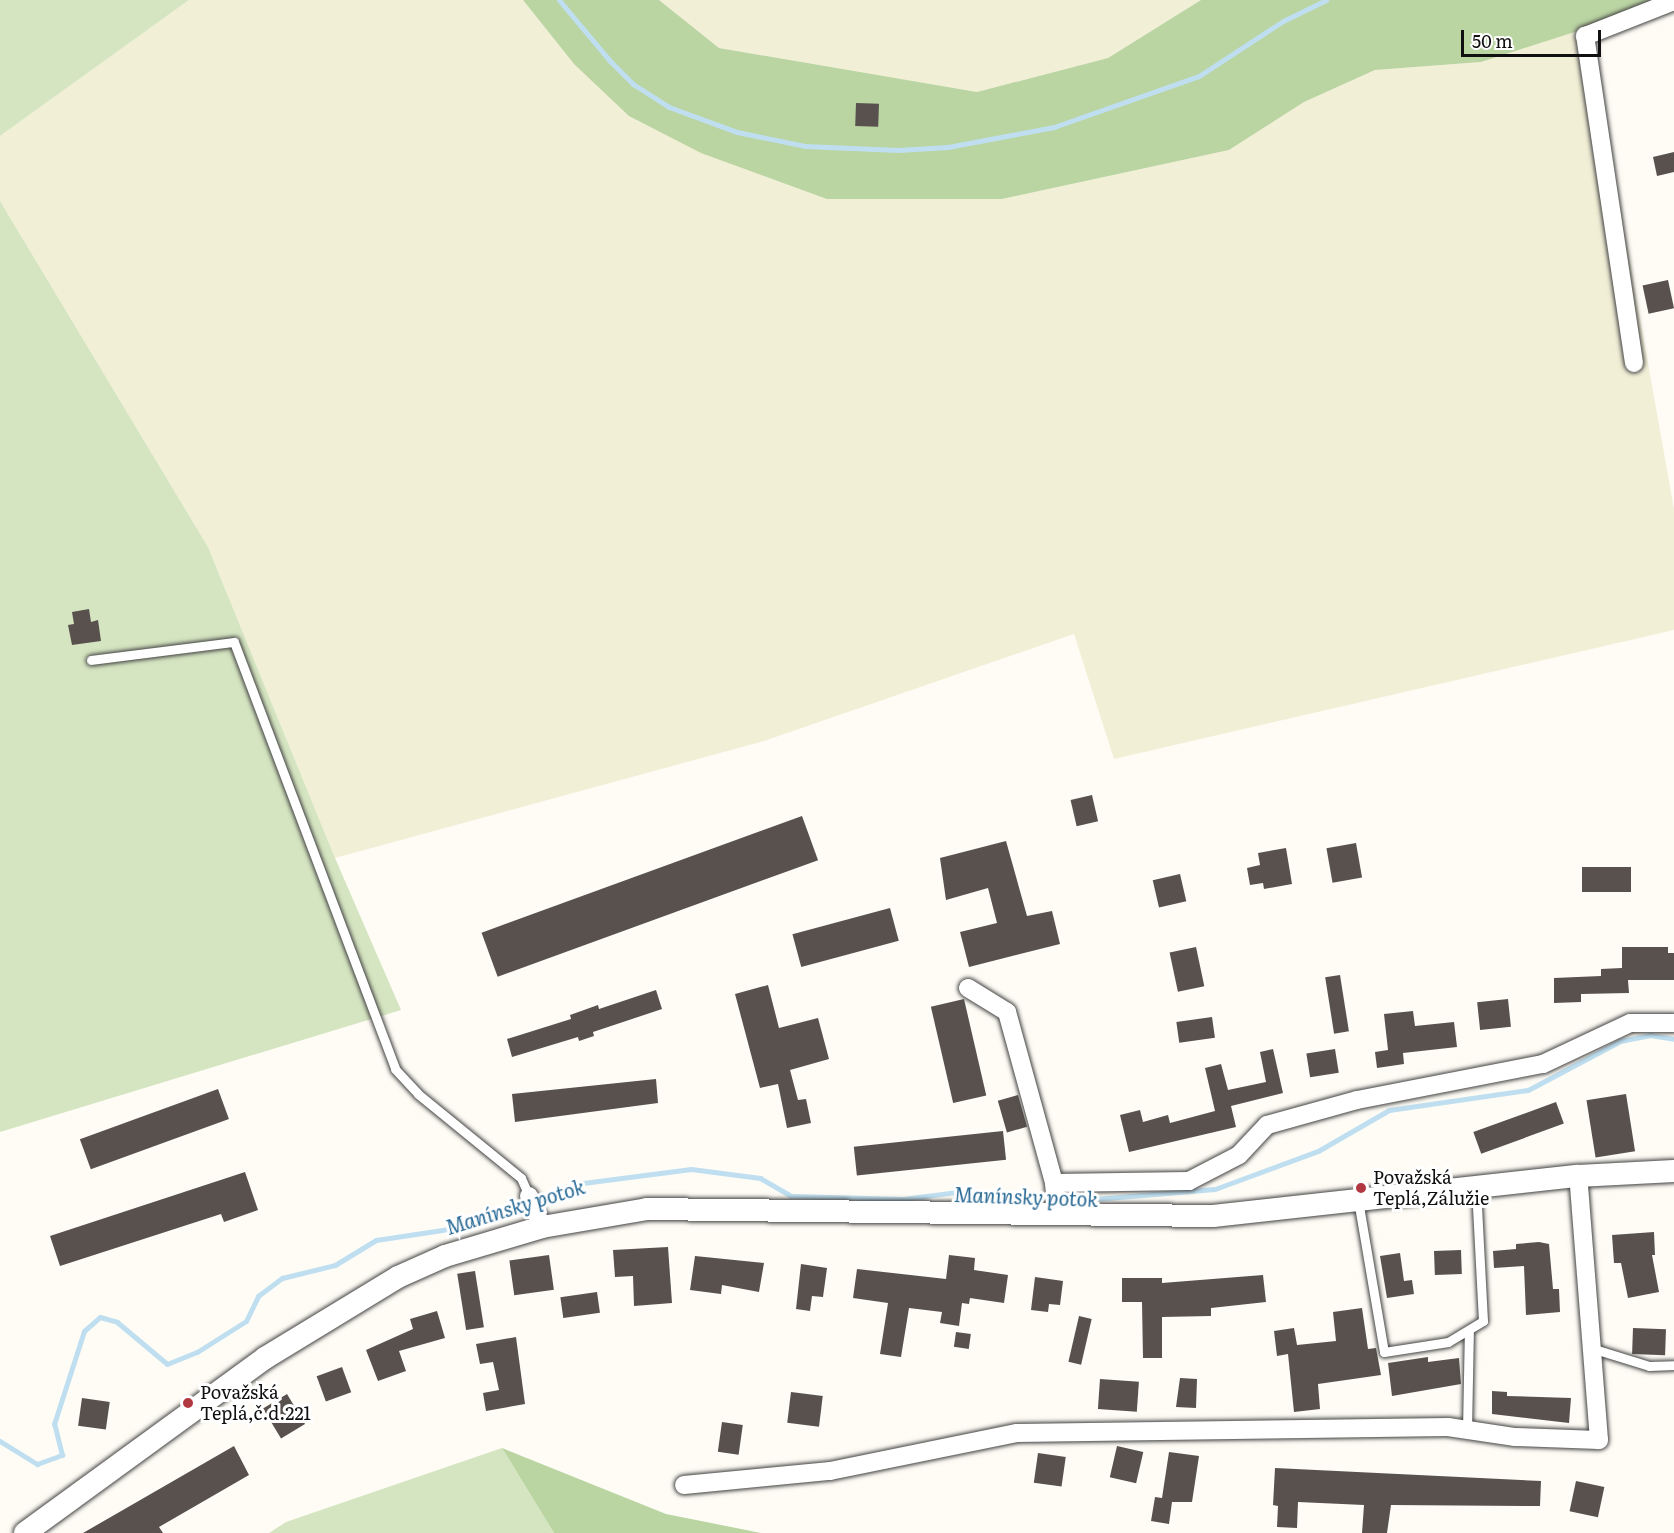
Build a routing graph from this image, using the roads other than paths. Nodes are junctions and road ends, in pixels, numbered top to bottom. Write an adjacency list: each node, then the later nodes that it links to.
1 (1674, 1): 2 (street)
2 (1634, 363)
3 (91, 660): 11 (lane)
4 (968, 988): 8 (street)
5 (1674, 1023): 8 (street)
6 (1674, 1171): 7 (street)
7 (1578, 1176): 9 (street); 14 (street)
8 (1054, 1183): 12 (street)
9 (1476, 1188): 10 (street); 13 (lane)
10 (1358, 1200): 12 (street); 13 (lane)
11 (535, 1210): 12 (street); 18 (street)
12 (1057, 1215)
13 (1469, 1330): 16 (lane)
14 (1591, 1348): 15 (lane); 16 (street)
15 (1674, 1365)
16 (1467, 1430): 17 (street)
17 (684, 1485)
18 (25, 1533)

